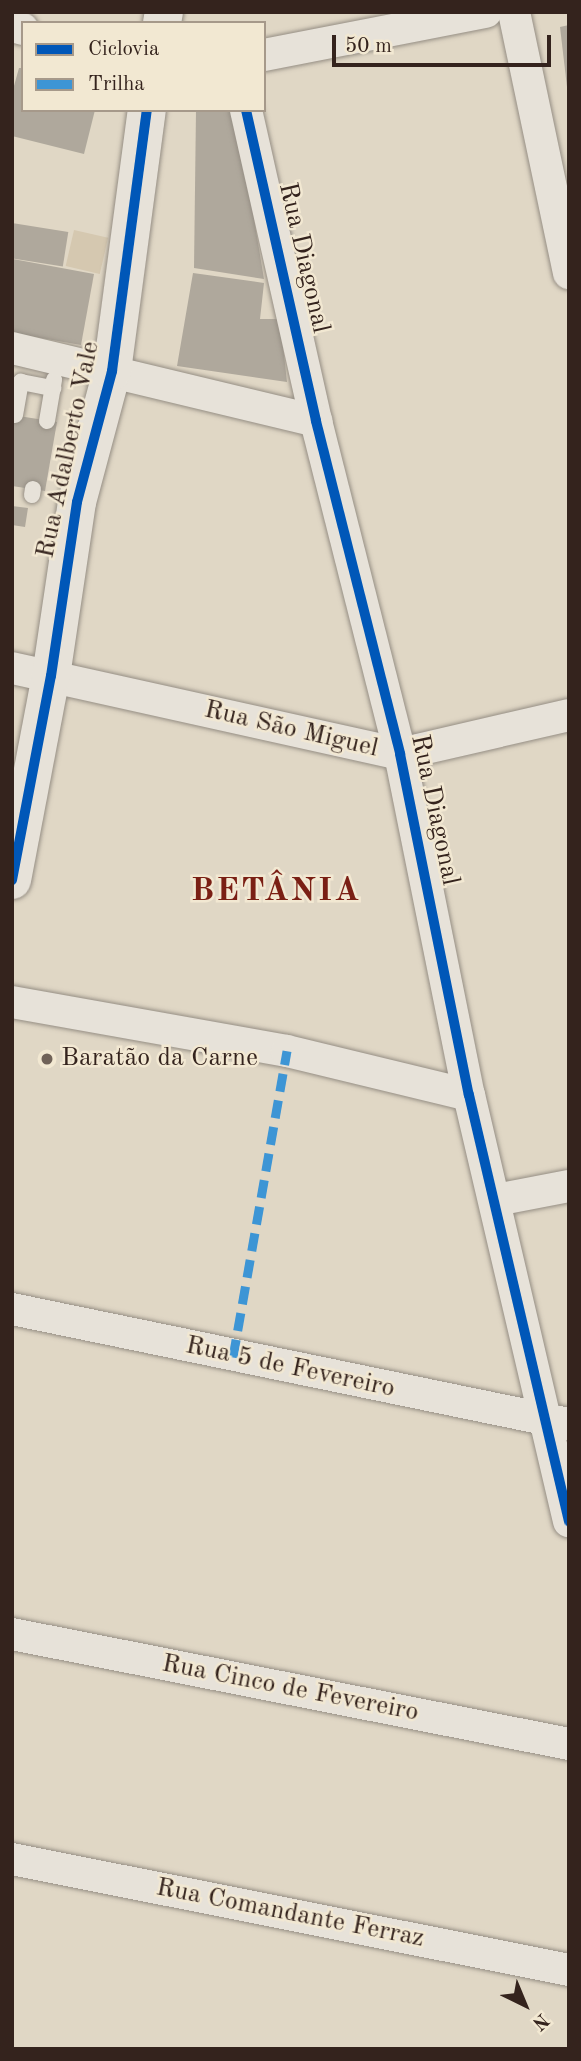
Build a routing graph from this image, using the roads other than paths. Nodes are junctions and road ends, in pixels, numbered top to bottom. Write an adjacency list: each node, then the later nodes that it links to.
1 (486, 12): 3 (street)
2 (514, 12): 6 (street)
3 (266, 55)
4 (147, 112): 10 (street, Rua Adalberto Vale)
5 (246, 112): 15 (street, Rua Diagonal)
6 (563, 222): 7 (street)
7 (569, 273)
8 (12, 348): 9 (street)
9 (57, 357): 10 (street); 12 (lane)
10 (112, 371): 15 (street); 17 (street, Rua Adalberto Vale)
11 (17, 381): 12 (lane); 13 (lane)
12 (53, 388): 14 (lane)
13 (15, 415)
14 (47, 421)
15 (316, 421): 19 (street, Rua Diagonal)
16 (12, 668): 17 (street, Rua São Miguel)
17 (51, 676): 19 (street, Rua São Miguel); 20 (street, Rua Adalberto Vale)
18 (569, 715): 19 (street, Rua São Miguel)
19 (400, 754): 22 (street, Rua Diagonal)
20 (12, 880)
21 (12, 1002): 22 (street)
22 (469, 1095): 24 (street, Rua Diagonal)
23 (569, 1186): 24 (street)
24 (496, 1200): 26 (street, Rua Diagonal)
25 (12, 1309): 26 (street, Rua 5 de Fevereiro)
26 (556, 1422): 27 (street, Rua Diagonal)
27 (569, 1521)
28 (12, 1634): 29 (street, Rua Cinco de Fevereiro)
29 (569, 1744)
30 (12, 1859): 31 (street, Rua Comandante Ferraz)
31 (569, 1969)

